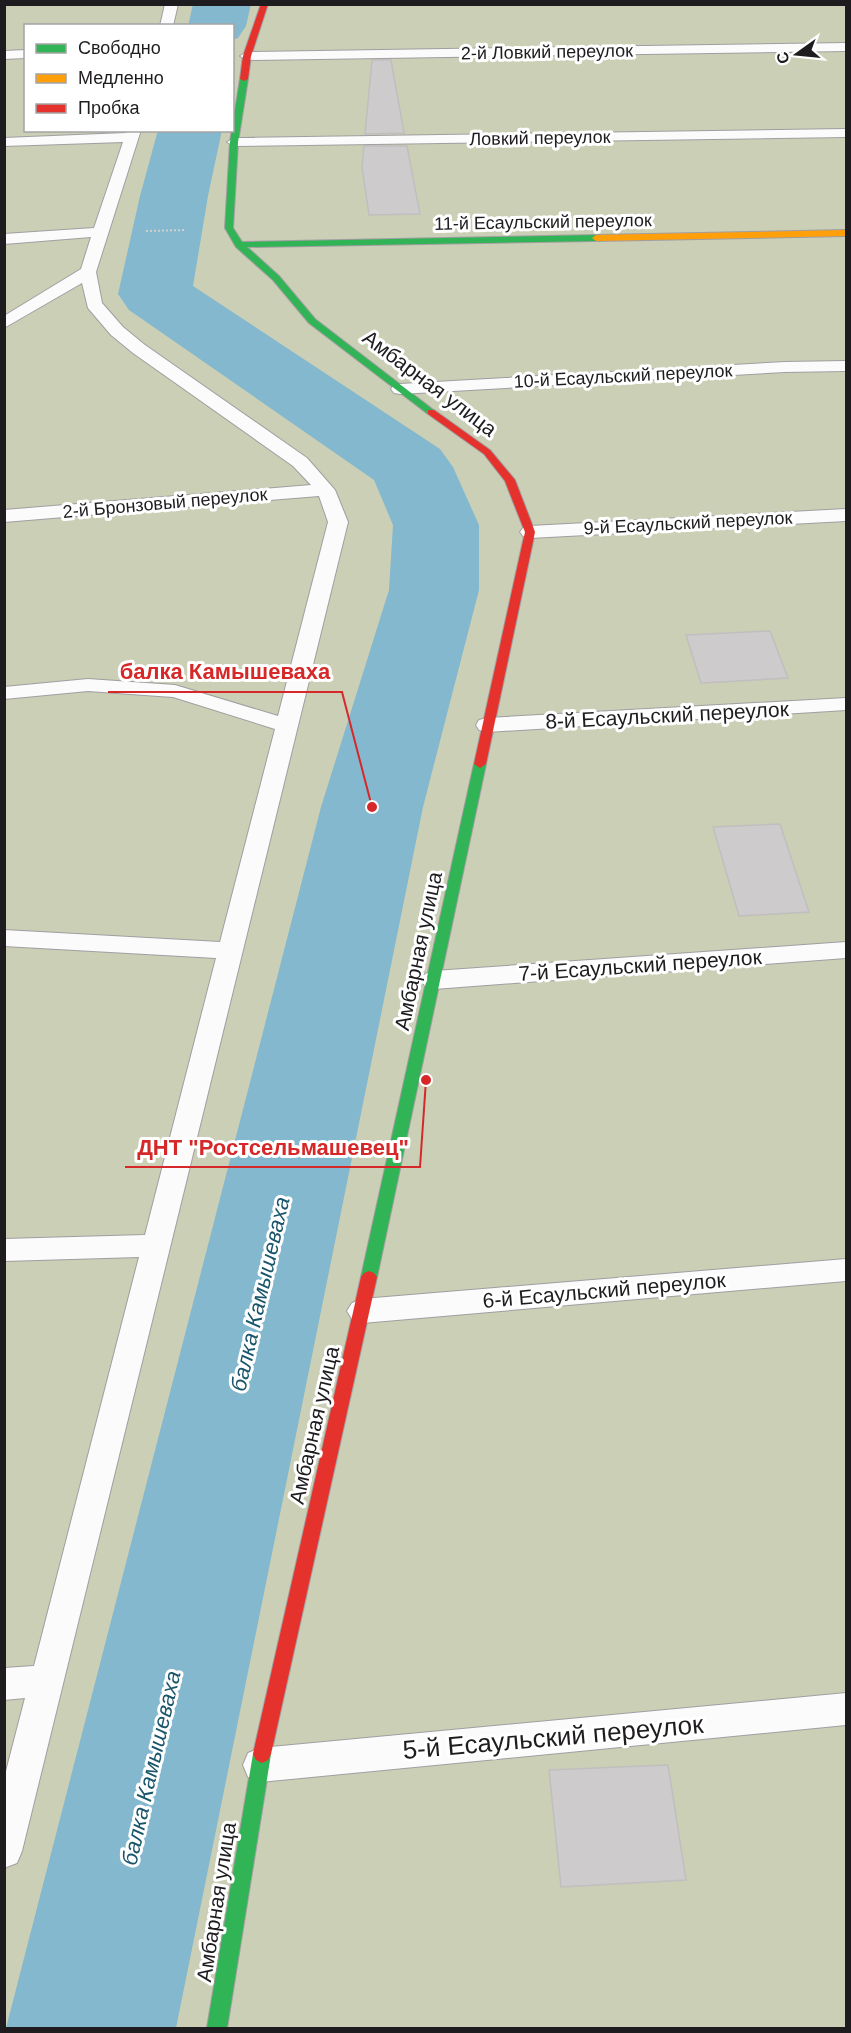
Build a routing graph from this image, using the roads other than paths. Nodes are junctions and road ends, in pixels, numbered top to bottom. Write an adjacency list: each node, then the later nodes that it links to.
1 (172, 4): 3 (lane)
2 (265, 4): 7 (street)
3 (167, 24)
4 (846, 47): 7 (lane, 2-й Ловкий переулок)
5 (24, 54): 6 (lane)
6 (4, 55)
7 (247, 56): 11 (street)
8 (846, 133): 11 (lane, Ловкий переулок)
9 (133, 134): 10 (lane); 12 (lane)
10 (4, 142)
11 (234, 142): 15 (street, Амбарная улица)
12 (102, 232): 14 (lane); 16 (lane)
13 (846, 233): 15 (street, 11-й Есаульский переулок)
14 (4, 239)
15 (239, 245): 19 (street, Амбарная улица)
16 (88, 272): 17 (lane); 20 (lane)
17 (4, 323)
18 (846, 366): 19 (lane, 10-й Есаульский переулок)
19 (399, 389): 23 (street, Амбарная улица)
20 (326, 490): 22 (lane, 2-й Бронзовый переулок); 27 (lane)
21 (846, 515): 23 (lane, 9-й Есаульский переулок)
22 (4, 516)
23 (530, 532): 26 (street, Амбарная улица)
24 (4, 693): 27 (lane)
25 (846, 704): 26 (lane, 8-й Есаульский переулок)
26 (487, 725): 31 (street, Амбарная улица)
27 (286, 726): 30 (lane)
28 (4, 938): 30 (lane)
29 (846, 950): 31 (lane, 7-й Есаульский переулок)
30 (230, 951): 32 (lane)
31 (434, 980): 35 (street, Амбарная улица)
32 (156, 1246): 33 (lane); 36 (lane)
33 (4, 1250)
34 (846, 1270): 35 (lane, 6-й Есаульский переулок)
35 (362, 1311): 39 (street, Амбарная улица)
36 (47, 1681): 37 (lane); 40 (lane)
37 (4, 1684)
38 (846, 1709): 39 (lane, 5-й Есаульский переулок)
39 (260, 1765): 41 (street, Амбарная улица)
40 (4, 1851)
41 (217, 2028)

